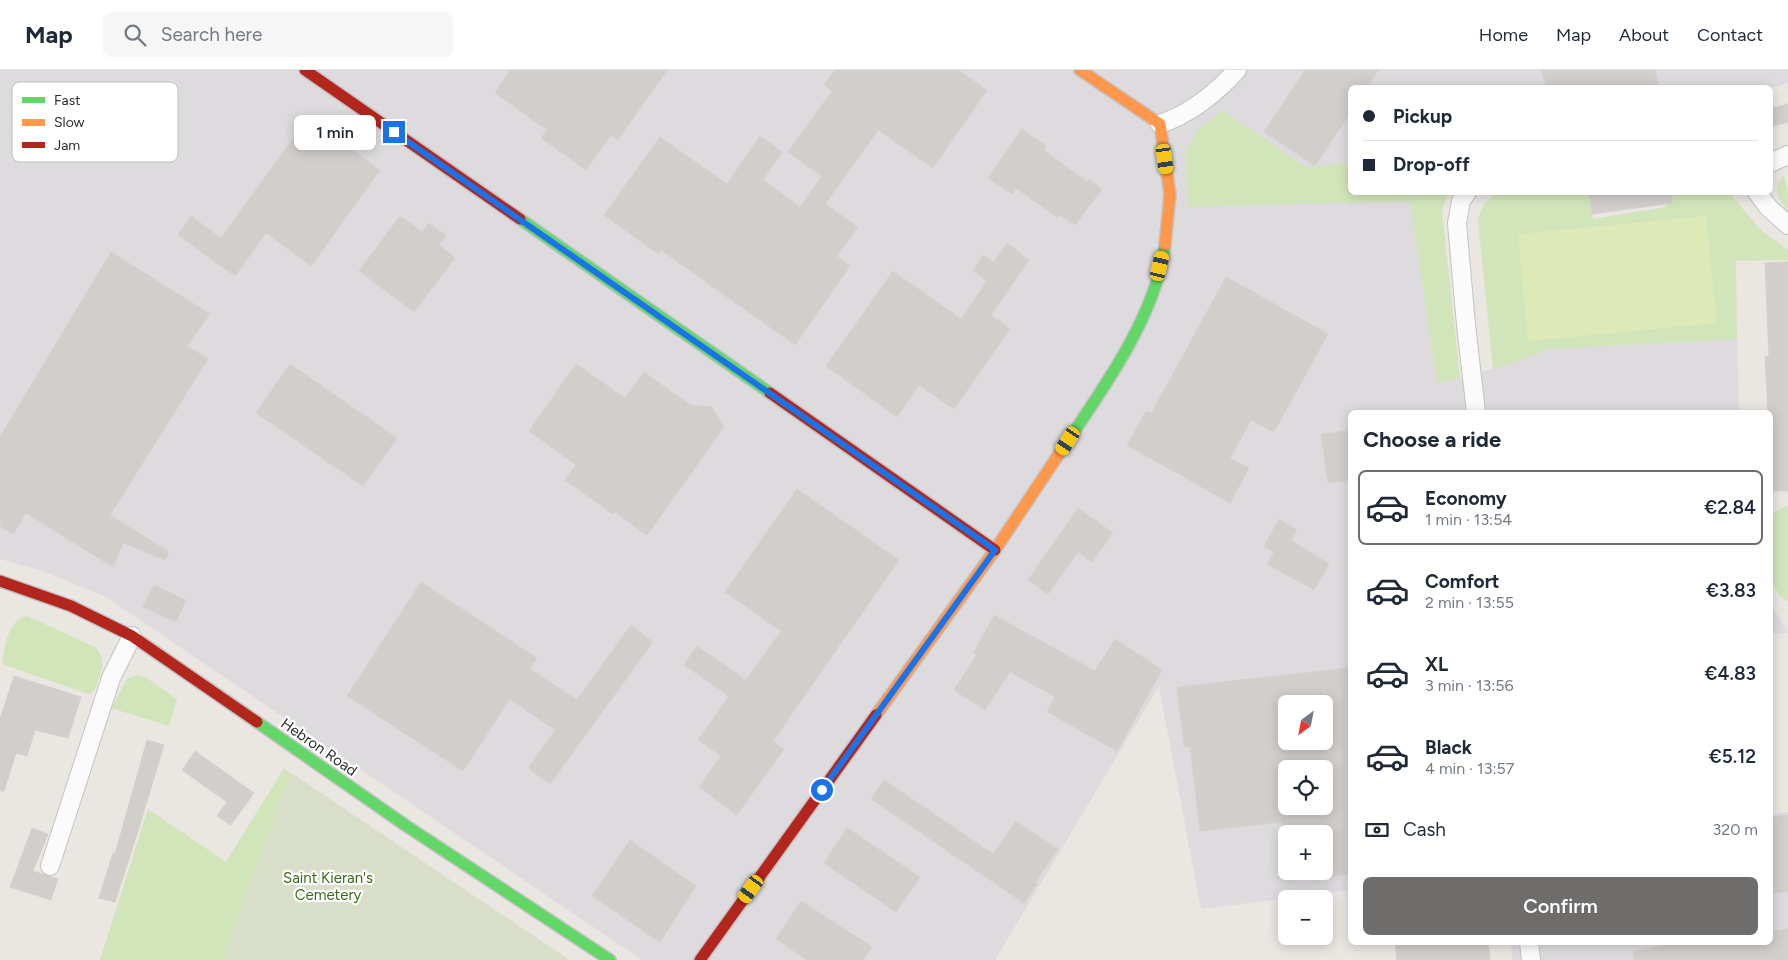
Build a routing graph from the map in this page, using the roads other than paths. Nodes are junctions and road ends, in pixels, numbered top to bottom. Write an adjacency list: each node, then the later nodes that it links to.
1 (305, 70): 11 (street)
2 (1080, 70): 4 (street)
3 (1237, 70): 4 (street)
4 (1160, 124): 11 (street)
5 (1788, 155): 6 (street)
6 (1773, 161)
7 (1465, 195): 10 (street)
8 (1759, 195): 9 (street)
9 (1788, 225)
10 (1476, 410)
11 (995, 550): 17 (street)
12 (1, 586): 13 (street, Hebron Road)
13 (132, 636): 14 (street); 16 (street, Hebron Road)
14 (50, 866)
15 (1529, 945): 18 (street)
16 (610, 960)
17 (700, 960)
18 (1531, 960)

